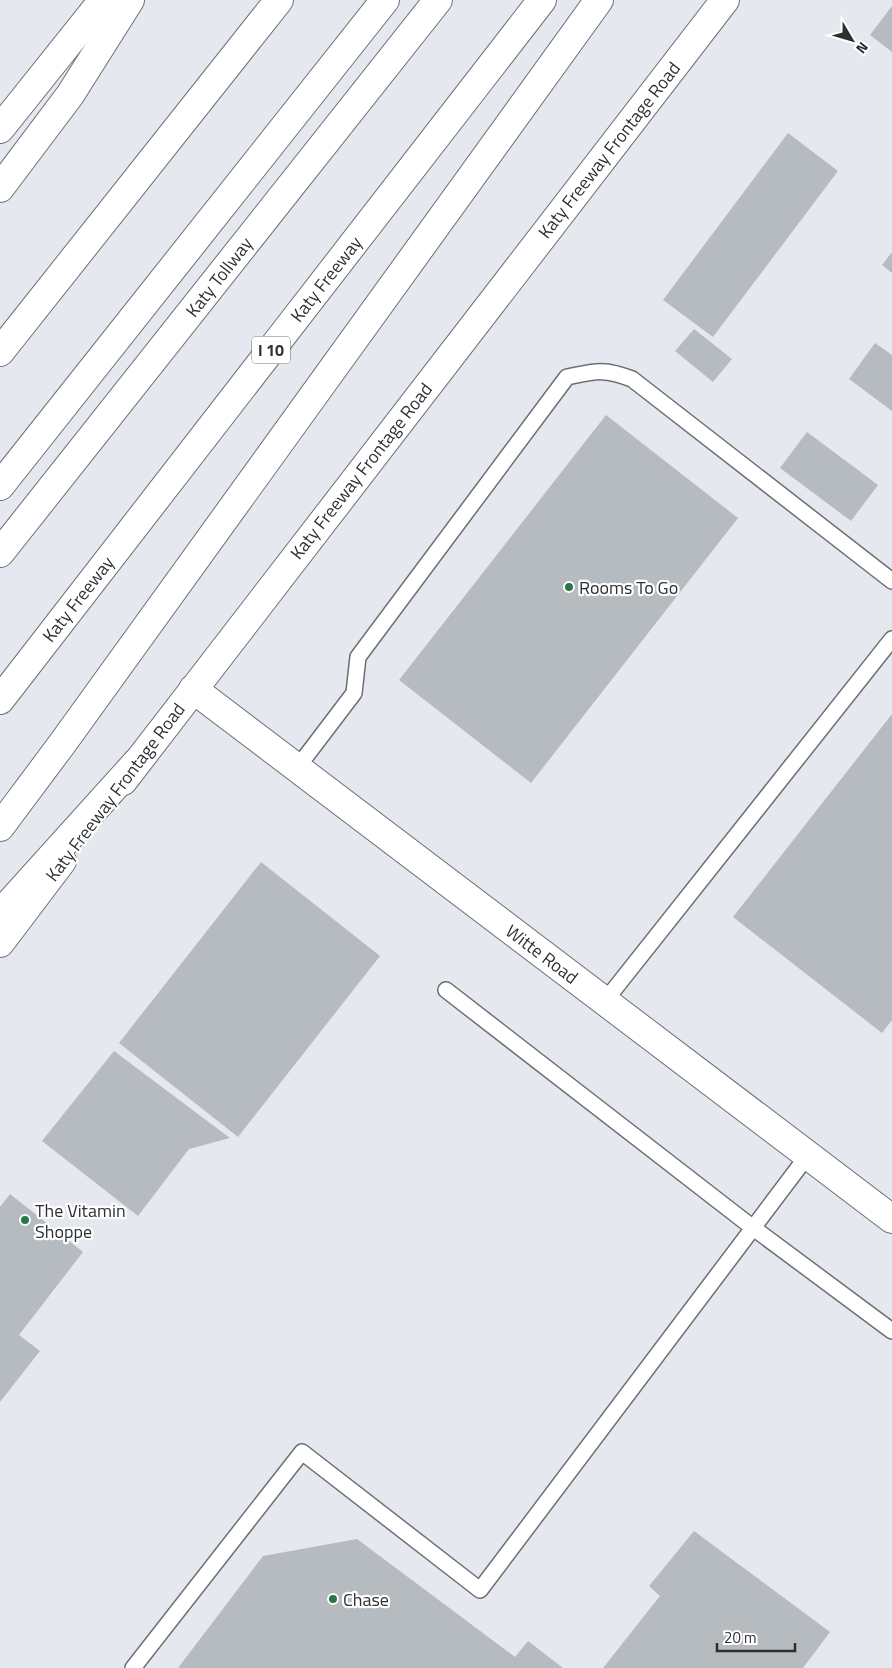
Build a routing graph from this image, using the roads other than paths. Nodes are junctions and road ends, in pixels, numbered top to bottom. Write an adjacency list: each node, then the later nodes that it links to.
1 (103, 0): 9 (main road)
2 (130, 0): 10 (main road)
3 (279, 0): 11 (main road)
4 (385, 0): 12 (main road)
5 (438, 0): 13 (main road, Katy Tollway)
6 (542, 0): 17 (main road, Katy Freeway / I 10)
7 (599, 0): 20 (main road)
8 (725, 0): 16 (main road, Katy Freeway Frontage Road)
9 (0, 129)
10 (0, 188)
11 (0, 352)
12 (0, 486)
13 (0, 553)
14 (892, 581): 19 (lane)
15 (892, 639): 24 (lane)
16 (193, 689): 18 (main road, Katy Freeway Frontage Road); 19 (main road, Witte Road)
17 (0, 700)
18 (137, 762): 21 (main road); 22 (main road, Katy Freeway Frontage Road)
19 (297, 768): 24 (main road, Witte Road)
20 (0, 826)
21 (0, 914)
22 (0, 943)
23 (446, 990): 27 (lane)
24 (604, 1001): 25 (main road, Witte Road)
25 (808, 1155): 26 (main road, Witte Road); 27 (lane)
26 (892, 1219)
27 (752, 1227): 28 (lane); 29 (lane)
28 (892, 1331)
29 (133, 1668)

